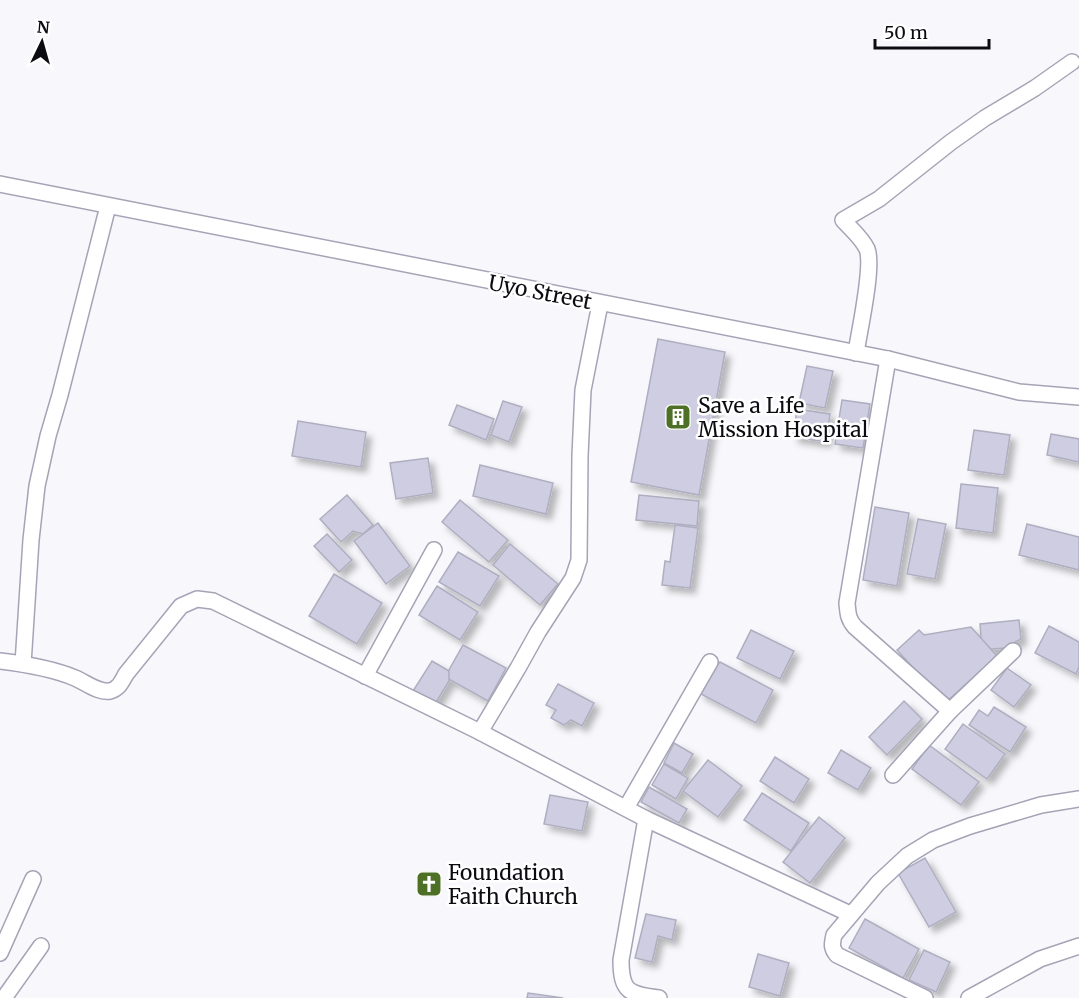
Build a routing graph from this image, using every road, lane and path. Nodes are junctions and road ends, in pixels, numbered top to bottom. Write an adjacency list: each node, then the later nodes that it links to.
1 (1072, 62): 5 (street)
2 (0, 184): 3 (street, Uyo Street)
3 (108, 206): 4 (street, Uyo Street); 12 (street)
4 (600, 303): 5 (street, Uyo Street); 15 (street)
5 (856, 353): 6 (street, Uyo Street)
6 (888, 359): 7 (street, Uyo Street); 14 (street)
7 (1079, 397)
8 (434, 550): 13 (street)
9 (1013, 651): 14 (street)
10 (0, 661): 12 (street)
11 (710, 662): 18 (street)
12 (23, 664): 13 (street)
13 (365, 676): 15 (street)
14 (950, 711): 16 (street)
15 (480, 732): 18 (street)
16 (893, 775)
17 (1079, 799): 21 (street)
18 (626, 808): 19 (street)
19 (646, 819): 21 (street); 26 (street)
20 (33, 879): 24 (street)
21 (850, 914): 27 (street)
22 (41, 946): 25 (street)
23 (1079, 946): 28 (street)
24 (0, 953)
25 (4, 998)
26 (655, 998)
27 (925, 998)
28 (969, 998)

